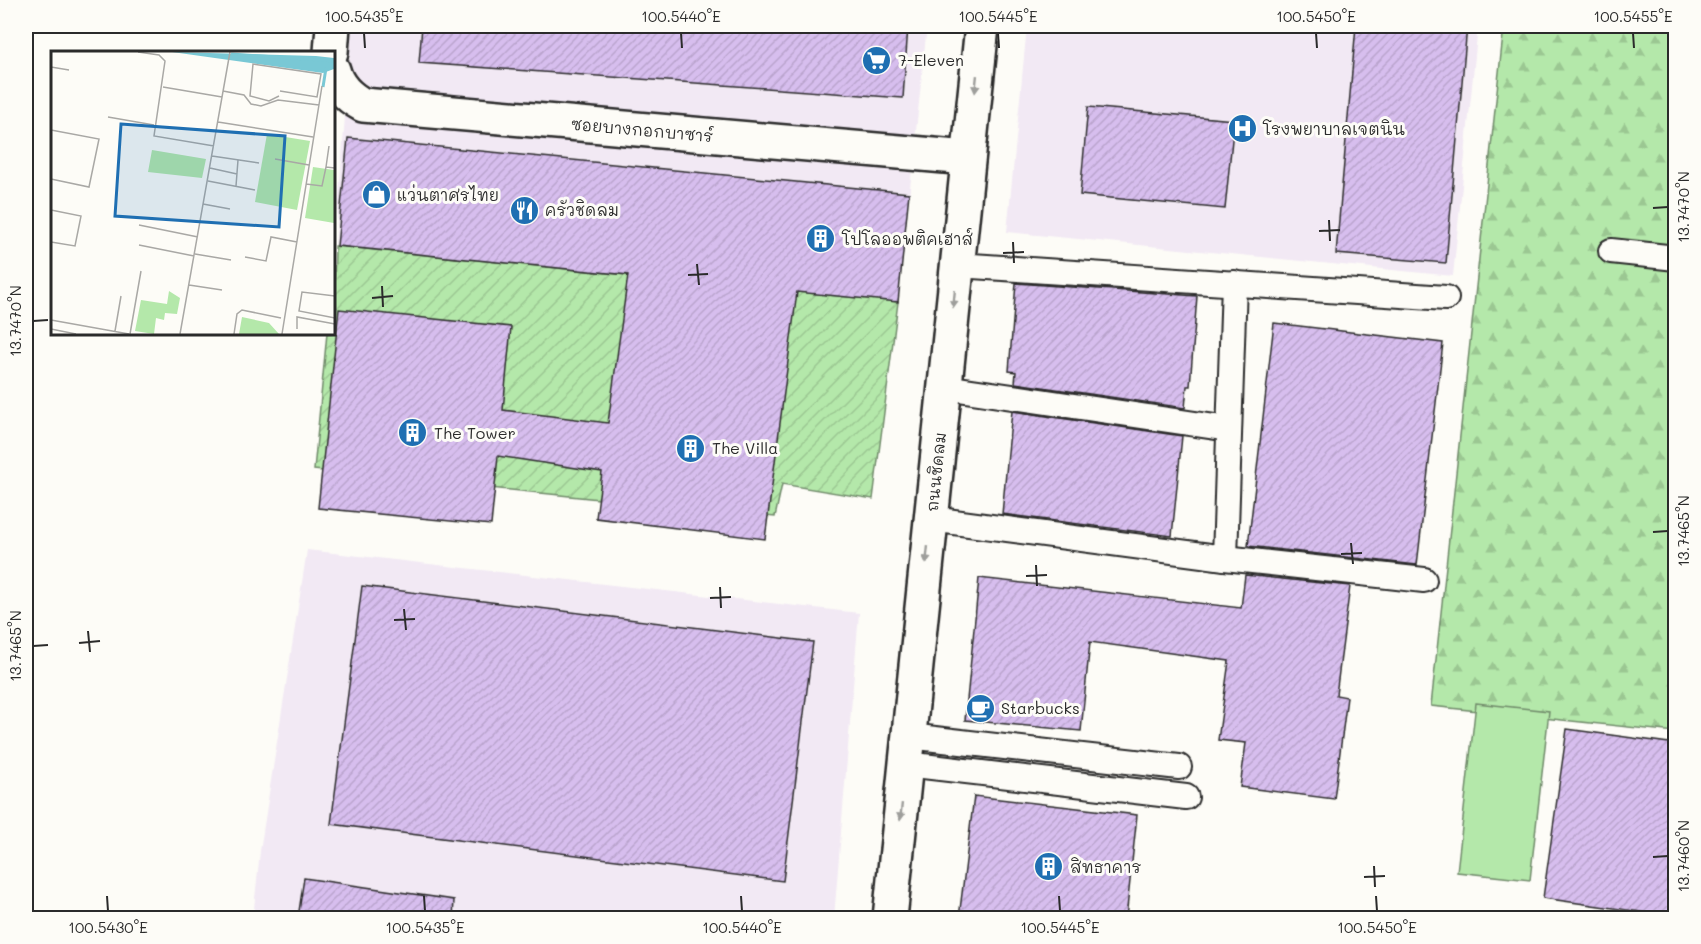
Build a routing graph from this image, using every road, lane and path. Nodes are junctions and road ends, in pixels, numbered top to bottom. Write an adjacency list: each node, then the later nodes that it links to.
1 (333, 26): 3 (street)
2 (982, 26): 5 (street, ถนนชิดลม, one-way to 5)
3 (331, 51)
4 (334, 74): 5 (street, ซอยบางกอกบาซาร์)
5 (968, 158): 8 (street, ถนนชิดลม)
6 (1611, 251): 7 (lane)
7 (1676, 258)
8 (957, 265): 9 (lane); 11 (street, ถนนชิดลม, one-way to 11)
9 (1234, 283): 10 (lane); 12 (lane)
10 (1446, 298)
11 (945, 387): 12 (lane); 13 (street, ถนนชิดลม)
12 (1229, 429): 14 (lane)
13 (932, 519): 14 (lane); 16 (street, ถนนชิดลม, one-way to 16)
14 (1225, 558): 15 (lane)
15 (1424, 580)
16 (908, 750): 17 (lane); 18 (lane); 19 (street, ถนนชิดลม, one-way to 19)
17 (1179, 767)
18 (1186, 798)
19 (890, 918)

